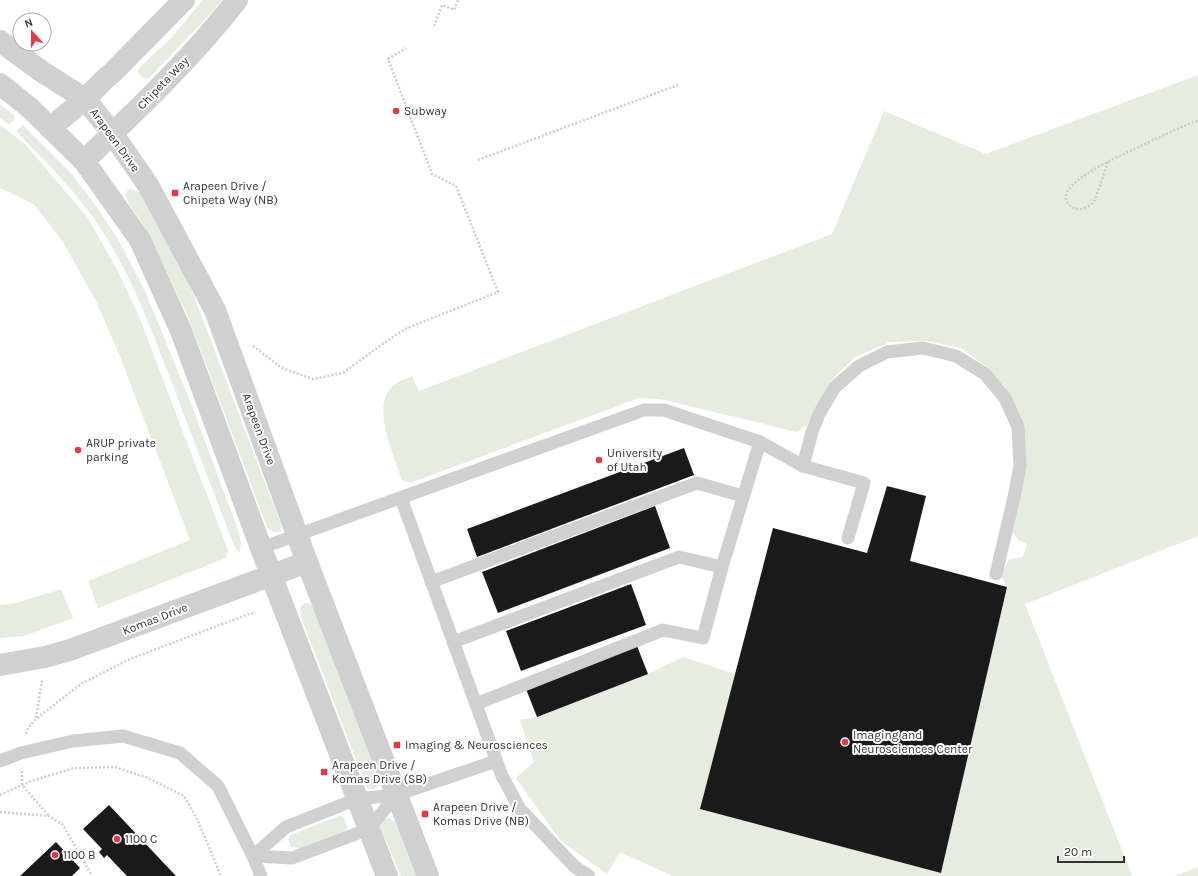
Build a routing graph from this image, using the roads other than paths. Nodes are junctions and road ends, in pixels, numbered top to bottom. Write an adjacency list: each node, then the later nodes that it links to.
1 (184, 0): 5 (street)
2 (237, 0): 7 (street, Chipeta Way)
3 (0, 40): 5 (street, Arapeen Drive)
4 (0, 84): 6 (street)
5 (84, 99): 6 (street); 7 (street, Arapeen Drive)
6 (50, 128): 8 (street)
7 (112, 133): 8 (street, Chipeta Way); 13 (street, Arapeen Drive)
8 (84, 161): 15 (street)
9 (760, 442): 10 (lane); 11 (lane); 12 (lane)
10 (803, 466): 14 (lane); 18 (lane)
11 (742, 496): 17 (lane); 20 (lane)
12 (401, 498): 13 (lane); 20 (lane)
13 (297, 534): 15 (lane); 16 (street, Arapeen Drive)
14 (848, 538)
15 (261, 548): 19 (street)
16 (307, 562): 19 (street, Komas Drive); 26 (street, Arapeen Drive)
17 (722, 567): 21 (lane); 23 (lane)
18 (996, 574)
19 (271, 575): 22 (street, Komas Drive); 27 (street)
20 (431, 582): 21 (lane)
21 (453, 642): 23 (lane)
22 (0, 665)
23 (476, 704): 25 (lane)
24 (0, 761): 29 (lane)
25 (496, 761): 26 (lane); 33 (lane)
26 (396, 795): 27 (lane); 28 (lane); 32 (street, Arapeen Drive)
27 (357, 799): 28 (street); 29 (lane)
28 (369, 829): 29 (lane); 31 (street)
29 (252, 856): 30 (lane)
30 (261, 876)
31 (387, 876)
32 (428, 876)
33 (589, 876)

